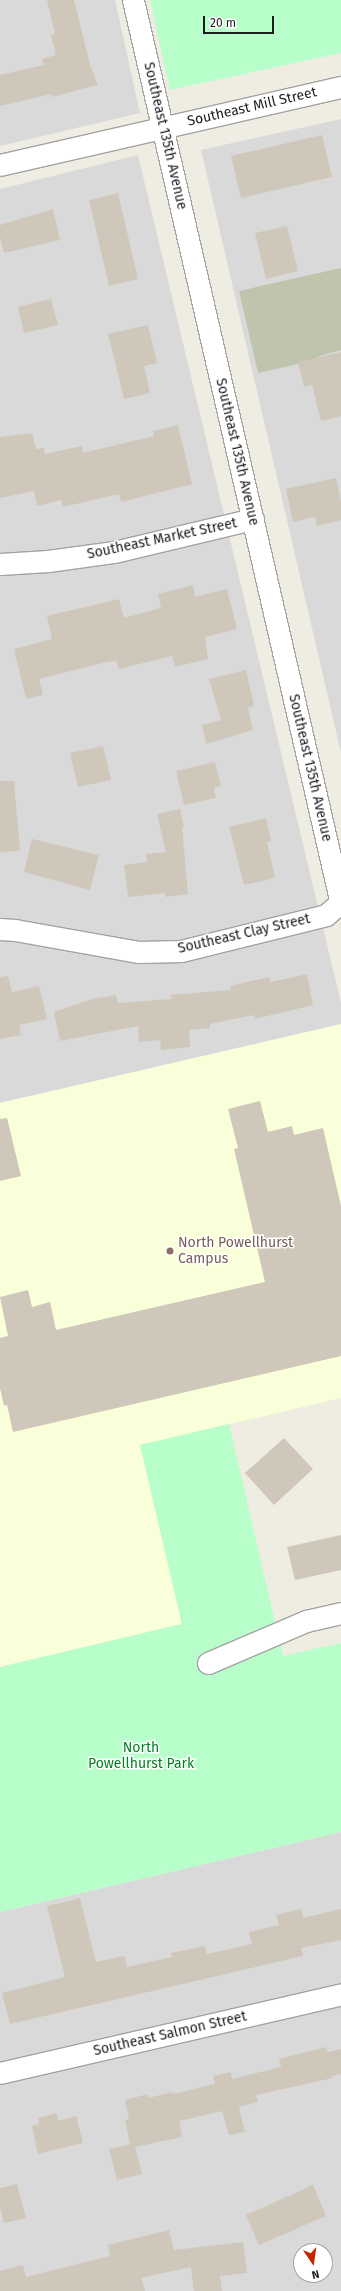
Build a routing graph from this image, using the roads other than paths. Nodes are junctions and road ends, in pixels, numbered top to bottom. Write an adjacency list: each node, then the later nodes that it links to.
1 (133, 0): 3 (street, Southeast 135th Avenue)
2 (341, 87): 3 (street, Southeast Mill Street)
3 (163, 128): 4 (street, Southeast Mill Street); 5 (street, Southeast 135th Avenue)
4 (0, 165)
5 (253, 519): 6 (street, Southeast Market Street); 7 (street, Southeast 135th Avenue)
6 (0, 564)
7 (341, 902): 8 (street, Southeast Clay Street)
8 (0, 929)
9 (341, 1613): 10 (street)
10 (208, 1663)
11 (341, 1994): 12 (street, Southeast Salmon Street)
12 (0, 2073)

